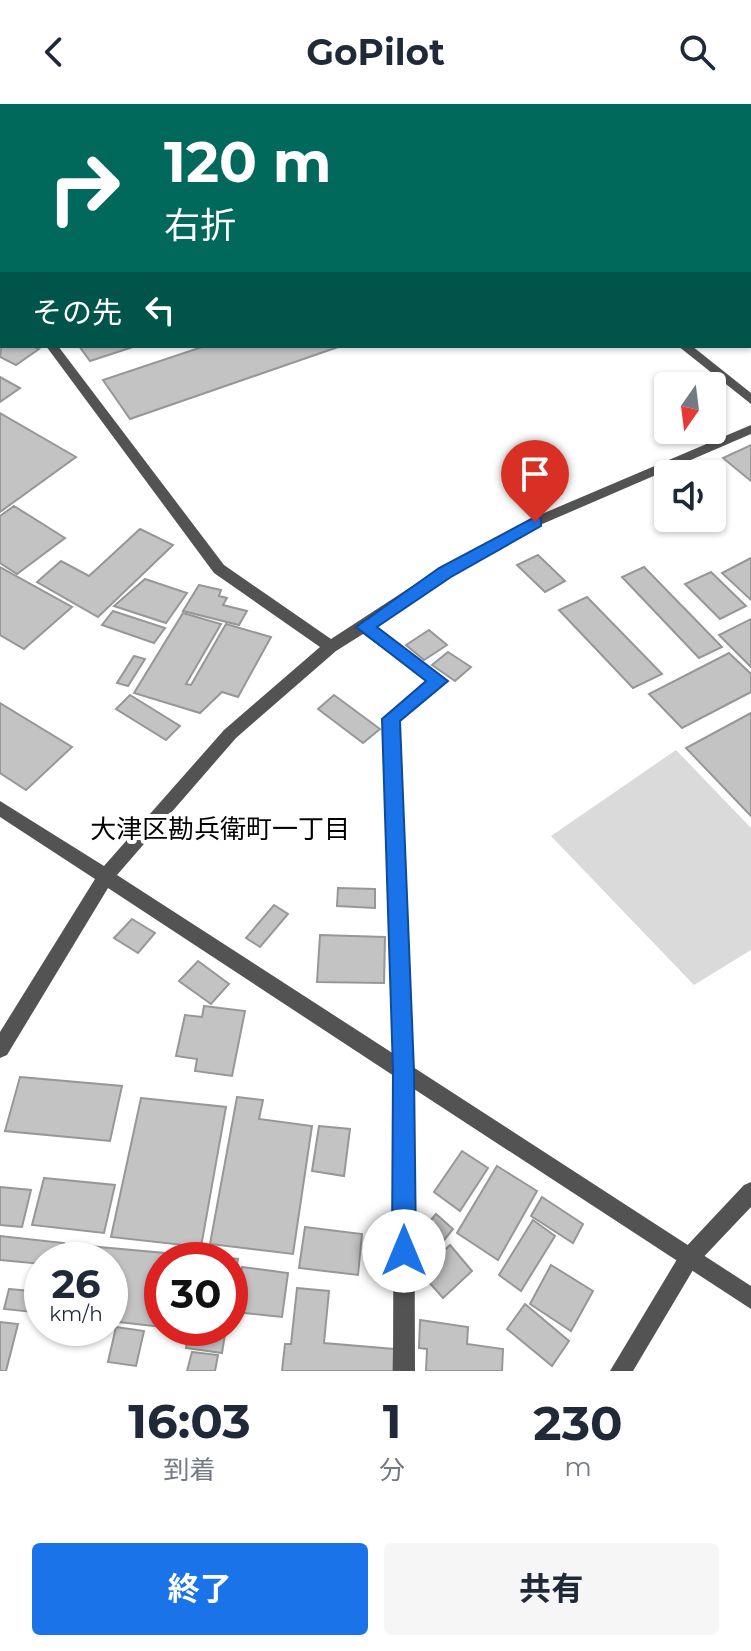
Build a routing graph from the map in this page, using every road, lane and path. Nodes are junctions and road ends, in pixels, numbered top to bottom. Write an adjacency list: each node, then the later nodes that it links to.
1 (53, 348): 6 (street)
2 (686, 348): 3 (street)
3 (751, 400)
4 (751, 429): 5 (street)
5 (364, 627): 6 (street); 10 (street)
6 (331, 647): 8 (street)
7 (0, 808): 8 (street)
8 (106, 876): 9 (street); 10 (street)
9 (0, 1049)
10 (404, 1071): 12 (street); 14 (street)
11 (751, 1192): 12 (street)
12 (689, 1258): 13 (street); 15 (street)
13 (751, 1298)
14 (404, 1371)
15 (621, 1371)

